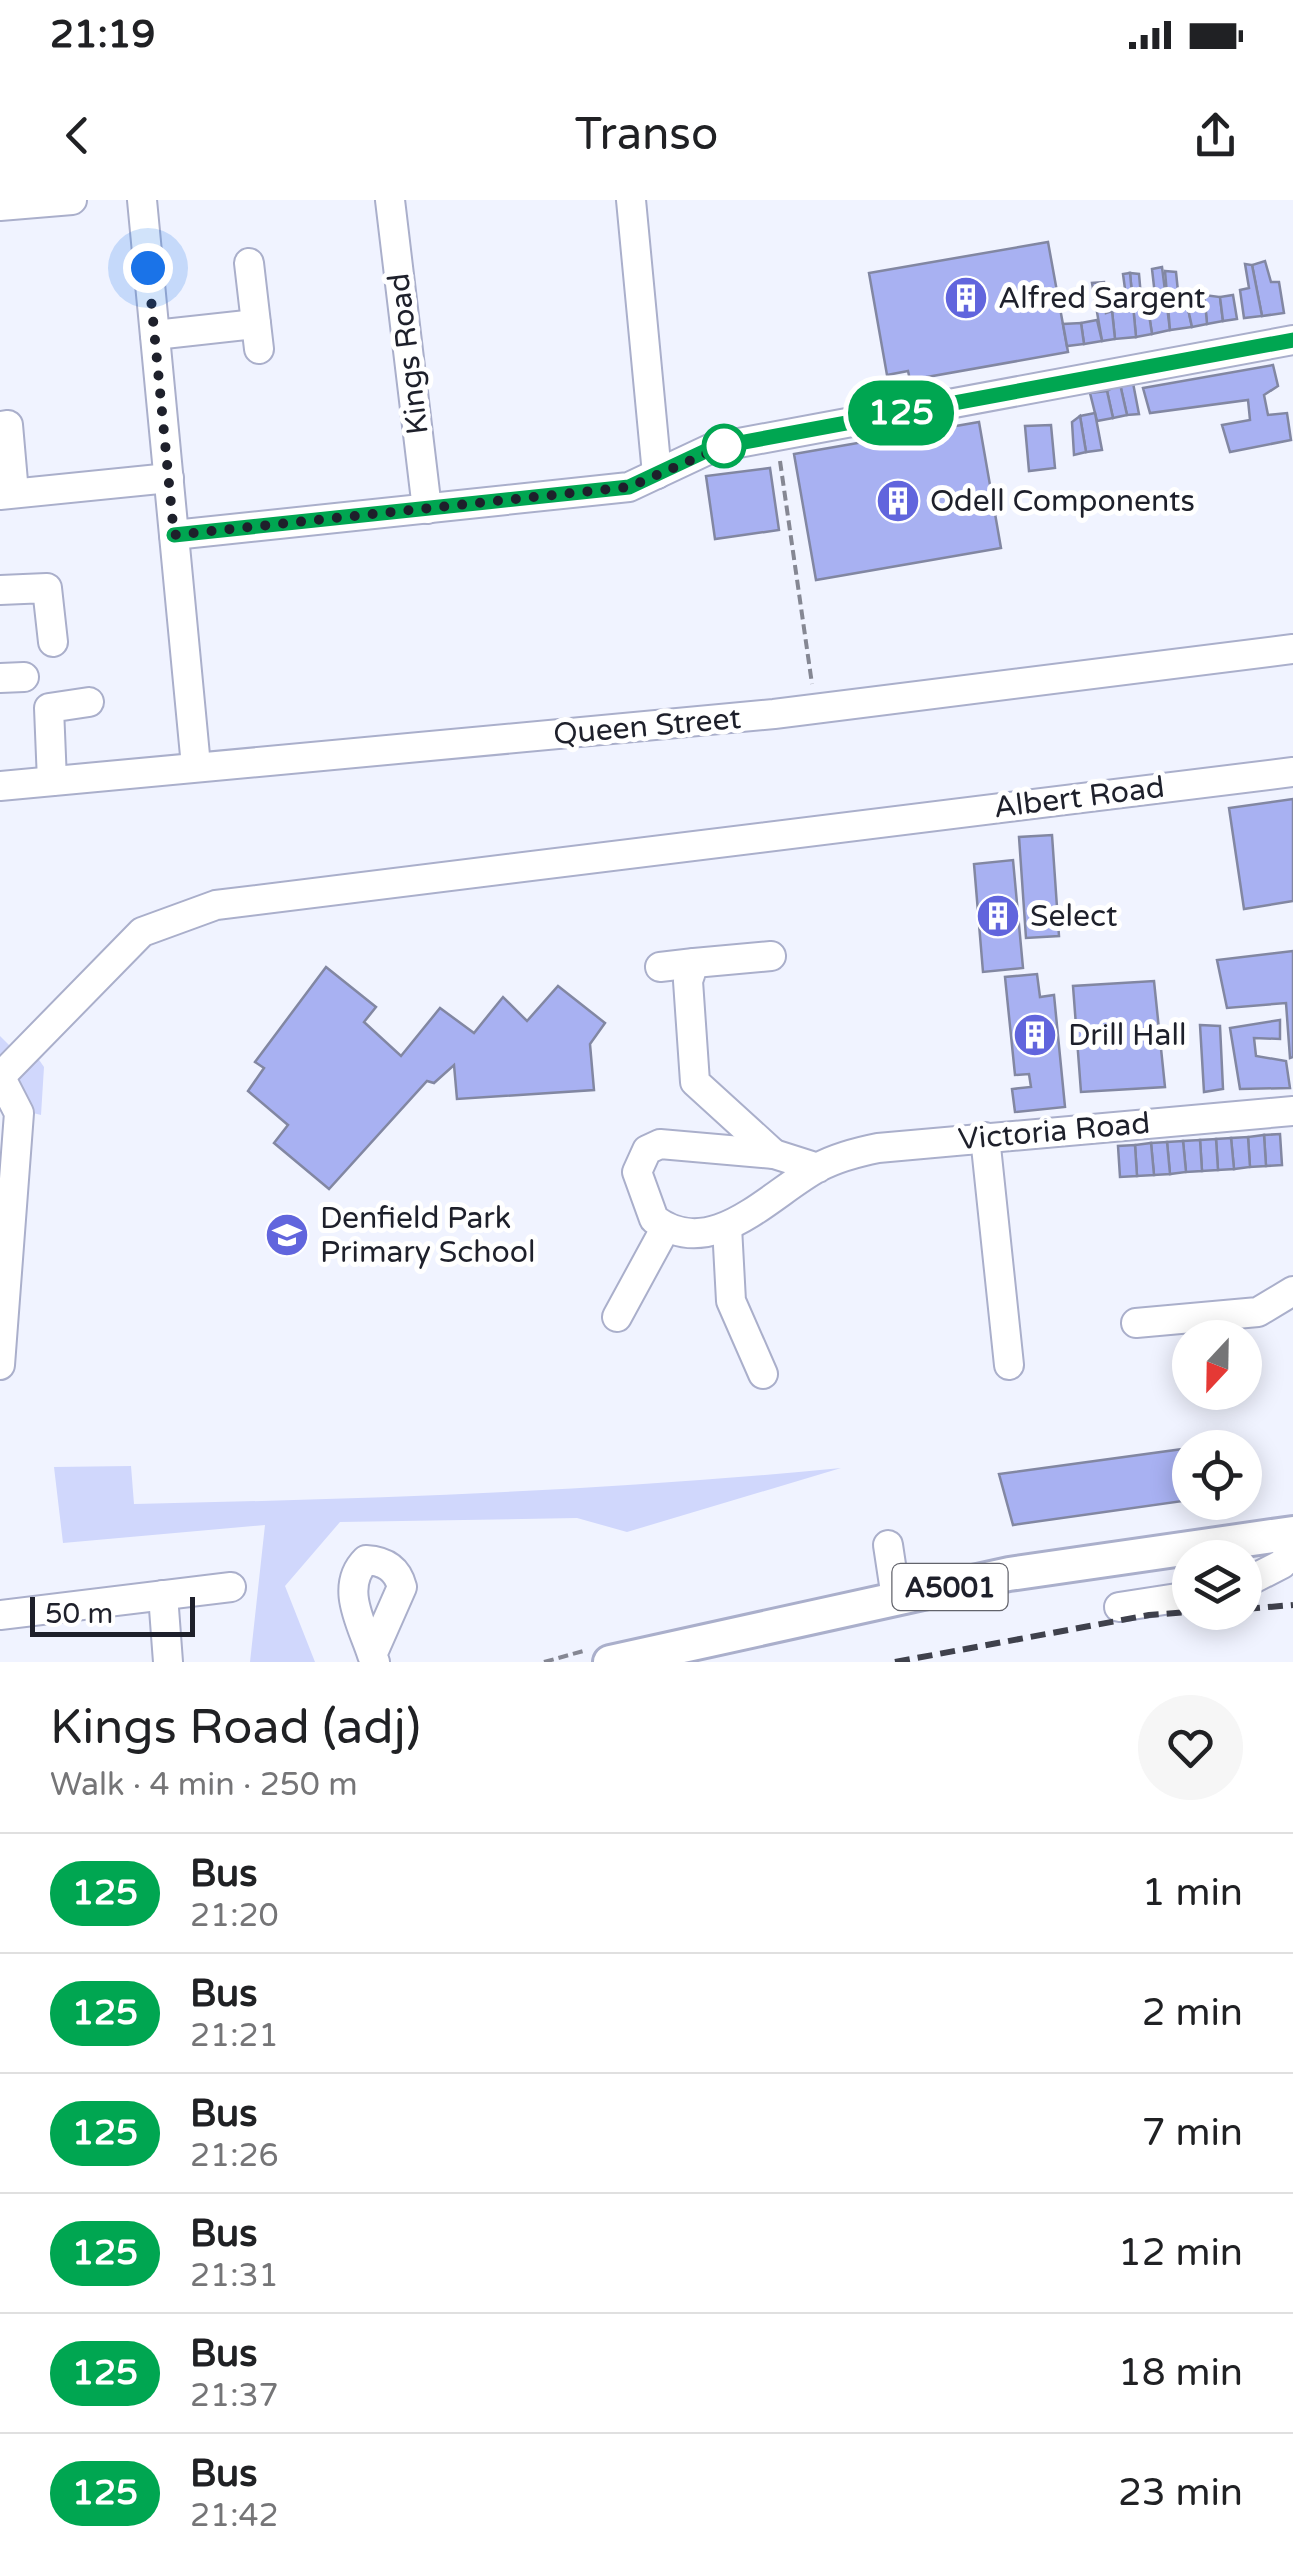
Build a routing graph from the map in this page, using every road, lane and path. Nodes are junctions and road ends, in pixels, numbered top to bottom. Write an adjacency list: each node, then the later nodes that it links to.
1 (72, 200): 5 (street)
2 (142, 200): 7 (street)
3 (390, 200): 14 (street, Kings Road)
4 (631, 200): 11 (street)
5 (0, 206)
6 (249, 263): 7 (street)
7 (155, 336): 12 (street)
8 (1293, 340): 10 (street)
9 (0, 426): 13 (street)
10 (776, 436): 11 (street); 20 (path)
11 (656, 474): 14 (street)
12 (168, 478): 13 (street); 15 (street)
13 (7, 494)
14 (427, 508): 15 (street)
15 (174, 535): 21 (street)
16 (0, 590): 17 (street)
17 (53, 642)
18 (1293, 649): 20 (street, Queen Street)
19 (89, 702): 23 (street)
20 (815, 709): 21 (street, Queen Street)
21 (196, 766): 23 (street, Queen Street)
22 (1293, 772): 28 (street, Albert Road)
23 (52, 781): 24 (street, Queen Street)
24 (0, 786)
25 (771, 956): 26 (street)
26 (694, 963): 27 (street); 31 (street)
27 (660, 967)
28 (1, 1076): 38 (street)
29 (1293, 1110): 30 (street, Victoria Road)
30 (985, 1137): 32 (street, Victoria Road); 39 (street)
31 (774, 1154): 32 (street); 33 (street)
32 (818, 1168): 34 (street, Victoria Road)
33 (666, 1227): 34 (street, Victoria Road); 36 (street)
34 (727, 1227): 40 (street)
35 (1293, 1291): 37 (street)
36 (617, 1317)
37 (1136, 1323)
38 (0, 1365)
39 (1009, 1365)
40 (763, 1374)
41 (1292, 1534): 43 (street); 46 (main road, A5001)
42 (888, 1545): 46 (street)
43 (1262, 1574)
44 (230, 1587): 45 (street)
45 (164, 1595): 49 (street); 51 (street)
46 (896, 1598): 52 (main road, A5001)
47 (1172, 1599): 48 (street)
48 (1119, 1606)
49 (0, 1615)
50 (374, 1658): 50 (street)
51 (168, 1662)
52 (610, 1662)

